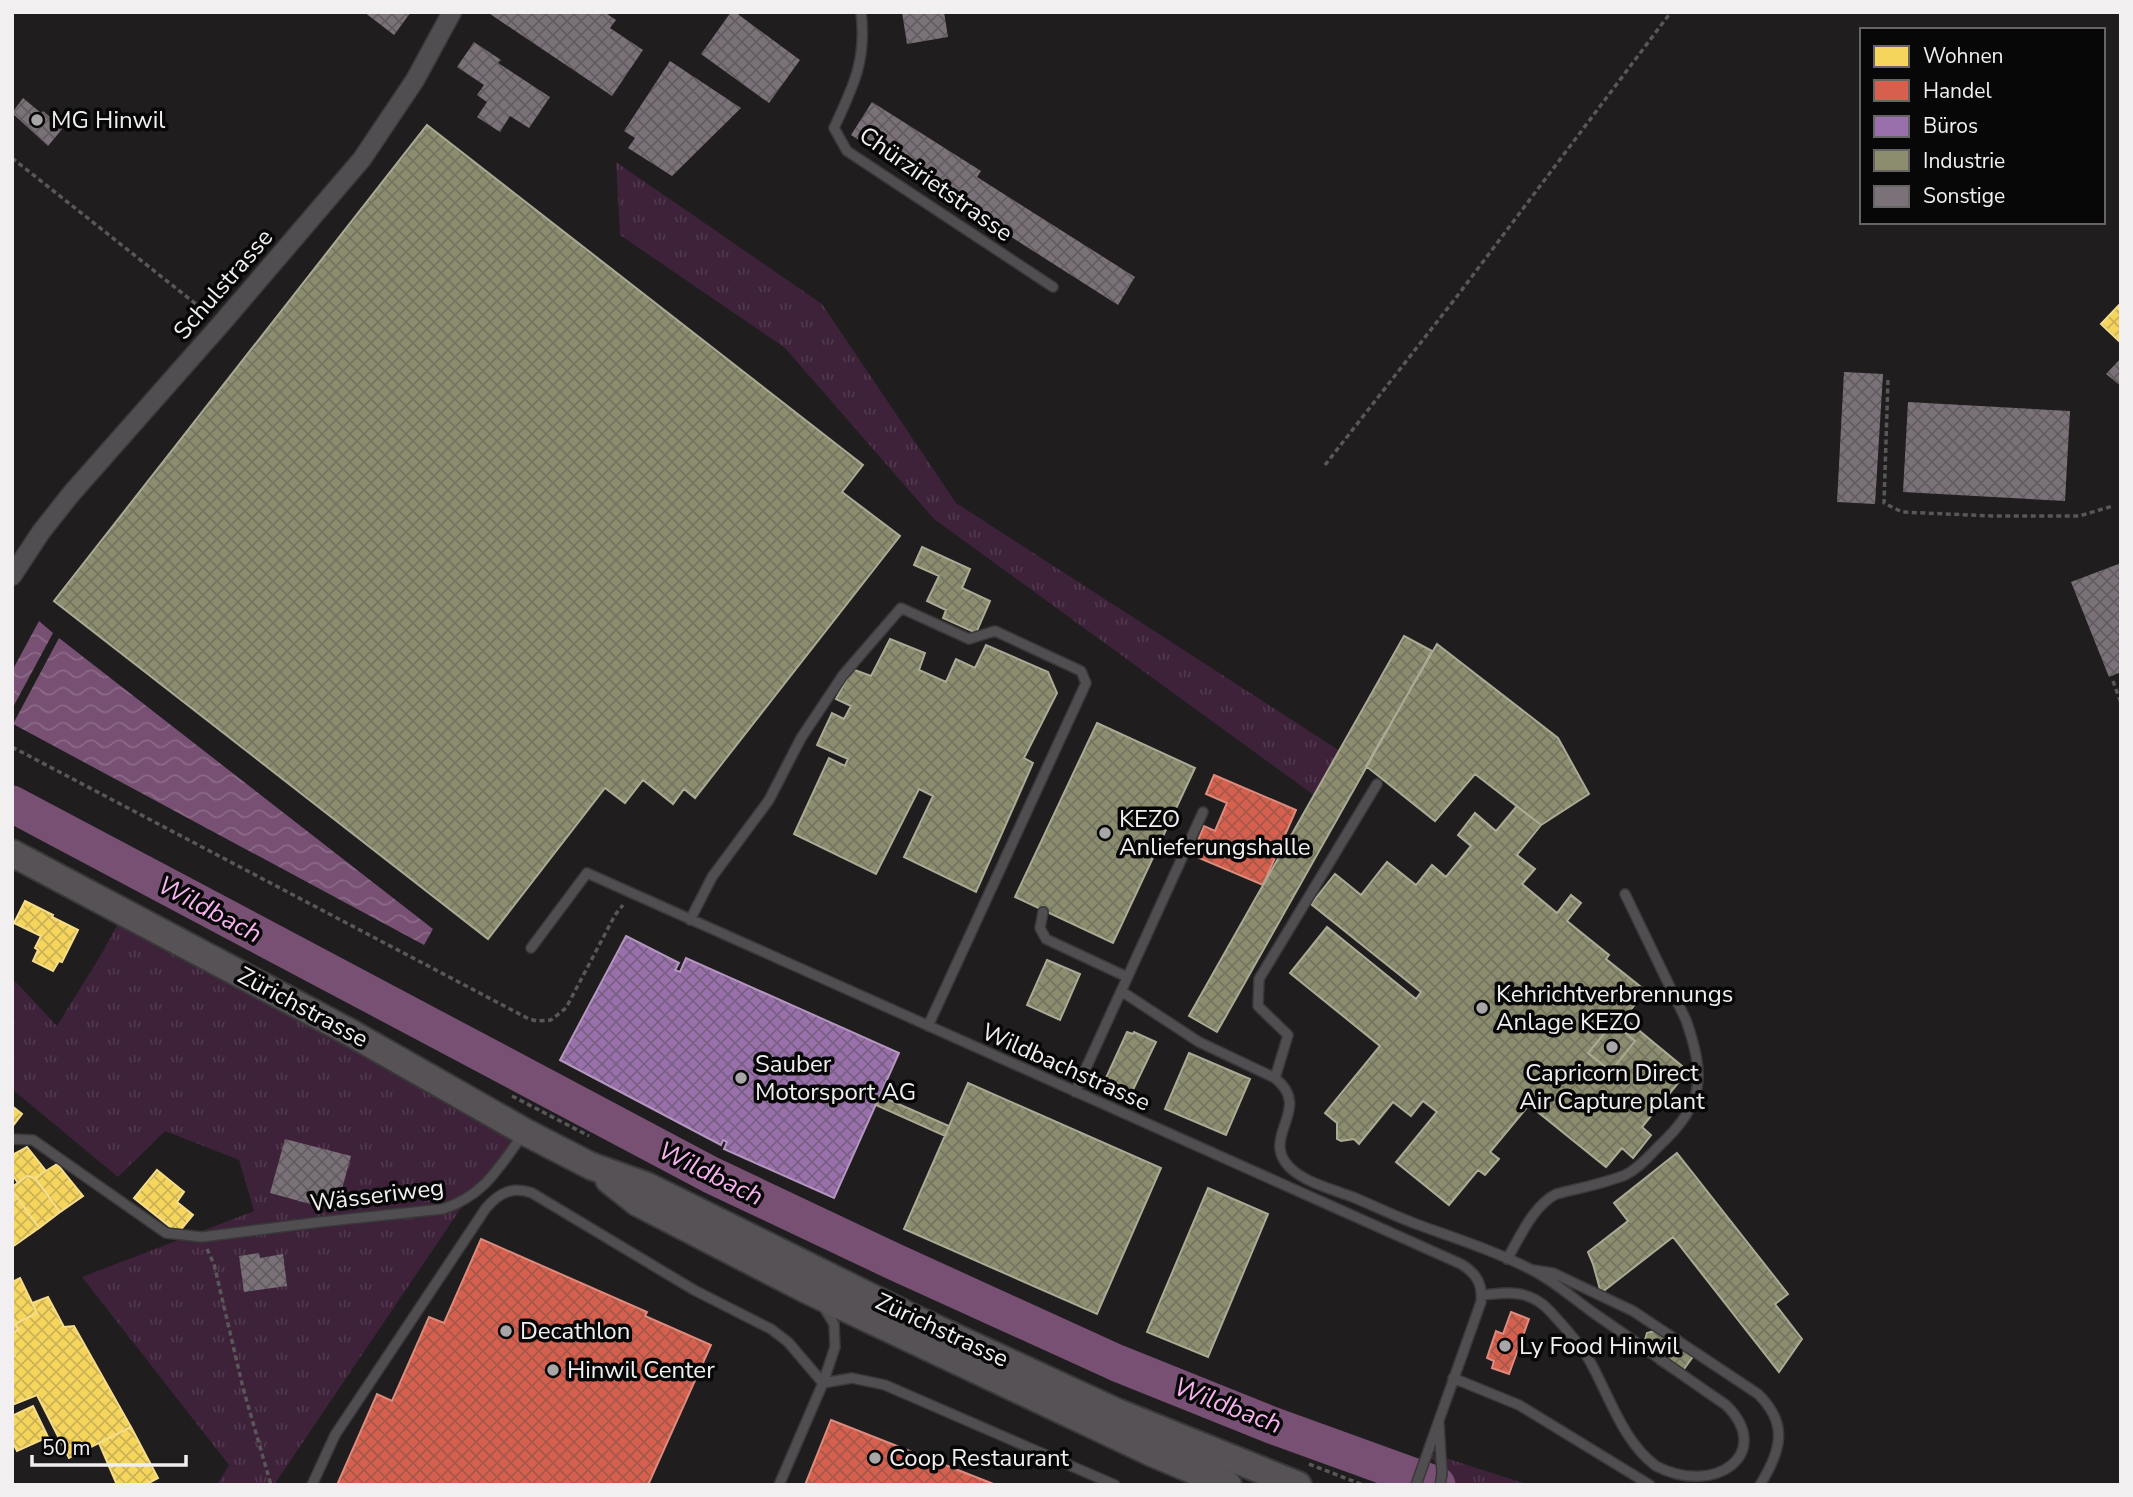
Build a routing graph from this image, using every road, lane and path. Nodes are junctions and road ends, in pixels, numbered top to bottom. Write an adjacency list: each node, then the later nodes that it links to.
1 (452, 12): 6 (street, Schulstrasse)
2 (860, 12): 5 (lane, Chürzirietstrasse)
3 (1671, 12): 8 (path)
4 (12, 158): 6 (path)
5 (1053, 287)
6 (221, 324): 10 (street, Schulstrasse)
7 (1888, 380): 9 (path)
8 (1325, 465)
9 (2113, 506)
10 (12, 576)
11 (2113, 681): 12 (path)
12 (2121, 703)
13 (12, 747): 18 (path)
14 (1377, 784): 25 (lane)
15 (1203, 812): 22 (lane)
16 (12, 853): 28 (main road, Zürichstrasse)
17 (1625, 894): 33 (lane)
18 (640, 897): 20 (lane, Wildbachstrasse); 21 (lane, Wildbachstrasse)
19 (1043, 912): 22 (lane)
20 (690, 920): 24 (lane, Wildbachstrasse); 24 (lane)
21 (531, 948)
22 (1127, 977): 23 (lane)
23 (1121, 991): 25 (lane); 27 (lane)
24 (928, 1026): 27 (lane, Wildbachstrasse)
25 (1275, 1078): 33 (lane)
26 (506, 1092): 29 (path)
27 (1075, 1092): 36 (lane, Wildbachstrasse)
28 (524, 1132): 31 (main road, Zürichstrasse); 32 (lane, Wässeriweg)
29 (592, 1138)
30 (12, 1139): 32 (lane, Wässeriweg)
31 (591, 1166): 35 (main road, Zürichstrasse); 40 (main road, Zürichstrasse)
32 (202, 1237): 41 (path)
33 (1507, 1259): 34 (lane)
34 (1532, 1270): 36 (lane); 50 (lane)
35 (807, 1290): 38 (lane); 45 (main road, Zürichstrasse)
36 (1482, 1295): 37 (lane)
37 (1453, 1378): 39 (lane); 49 (lane)
38 (823, 1383): 42 (lane); 43 (lane); 44 (lane)
39 (1439, 1418): 47 (lane); 48 (lane)
40 (1298, 1472): 46 (path)
41 (271, 1485)
42 (312, 1485)
43 (779, 1485)
44 (1115, 1485)
45 (1228, 1485)
46 (1363, 1485)
47 (1416, 1485)
48 (1440, 1485)
49 (1650, 1485)
50 (1760, 1485)

